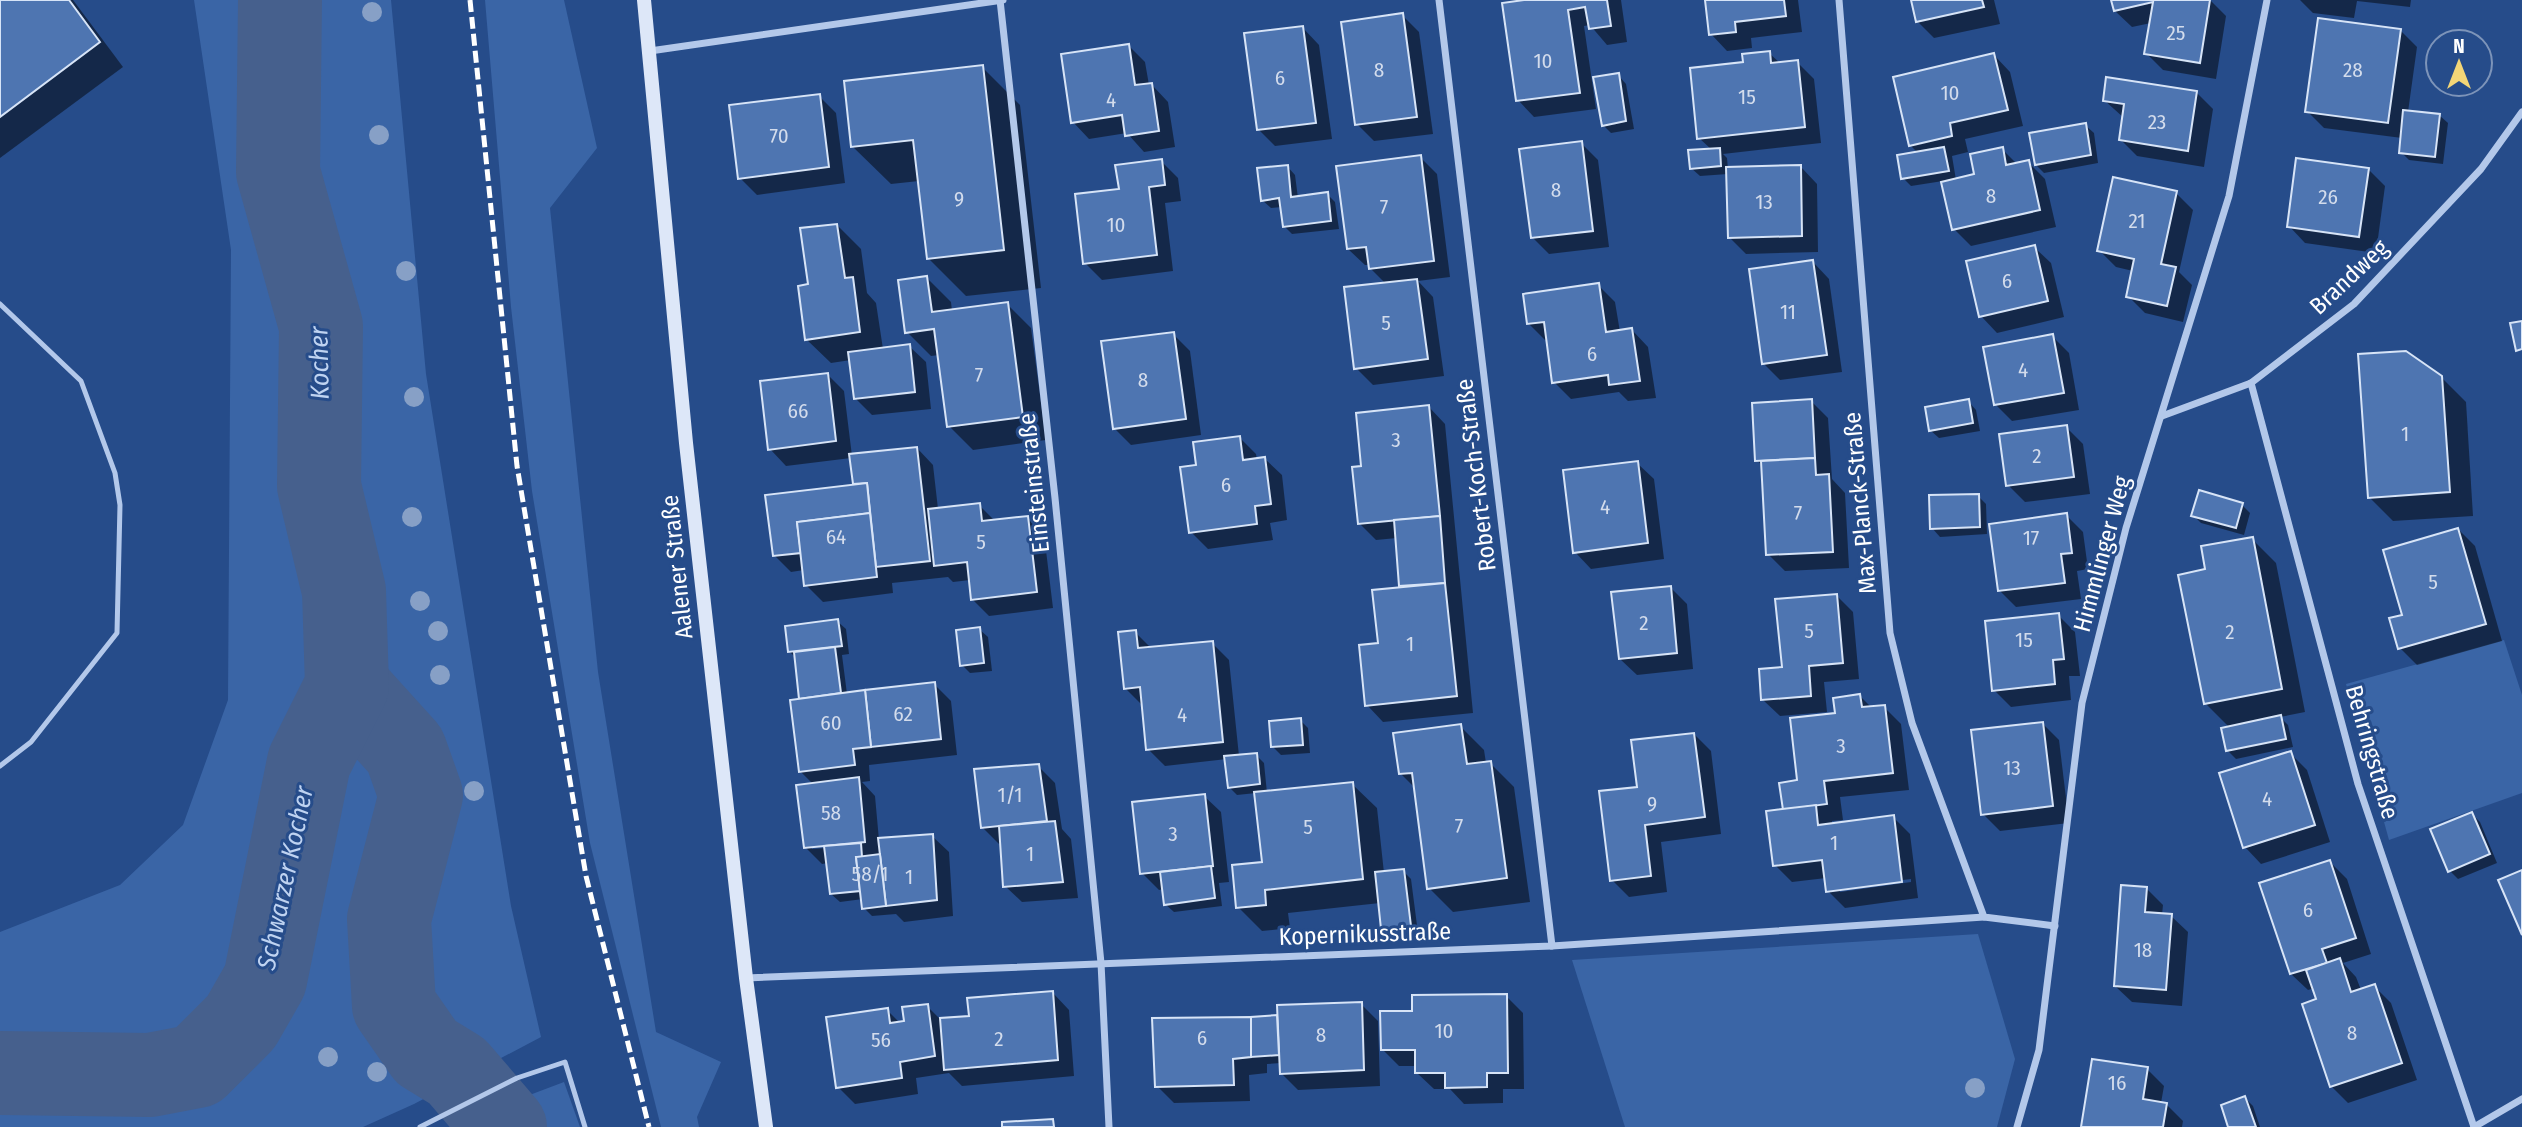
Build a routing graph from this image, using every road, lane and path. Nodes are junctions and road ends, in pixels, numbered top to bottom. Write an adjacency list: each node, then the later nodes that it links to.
1 (644, 0): 6 (street, Aalener Straße)
2 (1001, 0): 6 (street); 15 (street, Einsteinstraße)
3 (1439, 0): 14 (street, Robert-Koch-Straße)
4 (1839, 0): 12 (street, Max-Planck-Straße)
5 (2267, 0): 10 (street, Himmlinger Weg)
6 (650, 51): 16 (street, Aalener Straße)
7 (2522, 112): 9 (street, Brandweg)
8 (0, 304): 11 (lane)
9 (2252, 383): 10 (street, Brandweg); 23 (street, Behringstraße)
10 (2162, 416): 13 (street, Himmlinger Weg)
11 (0, 766)
12 (1984, 917): 13 (street); 14 (street, Kopernikusstraße)
13 (2055, 926): 22 (street, Himmlinger Weg)
14 (1552, 946): 15 (street, Kopernikusstraße)
15 (1101, 964): 16 (street, Kopernikusstraße); 21 (street, Einsteinstraße)
16 (746, 978): 20 (street, Aalener Straße)
17 (2522, 1099): 23 (street)
18 (420, 1127): 19 (lane)
19 (585, 1127)
20 (766, 1127)
21 (1109, 1127)
22 (2017, 1127)
23 (2474, 1127)

